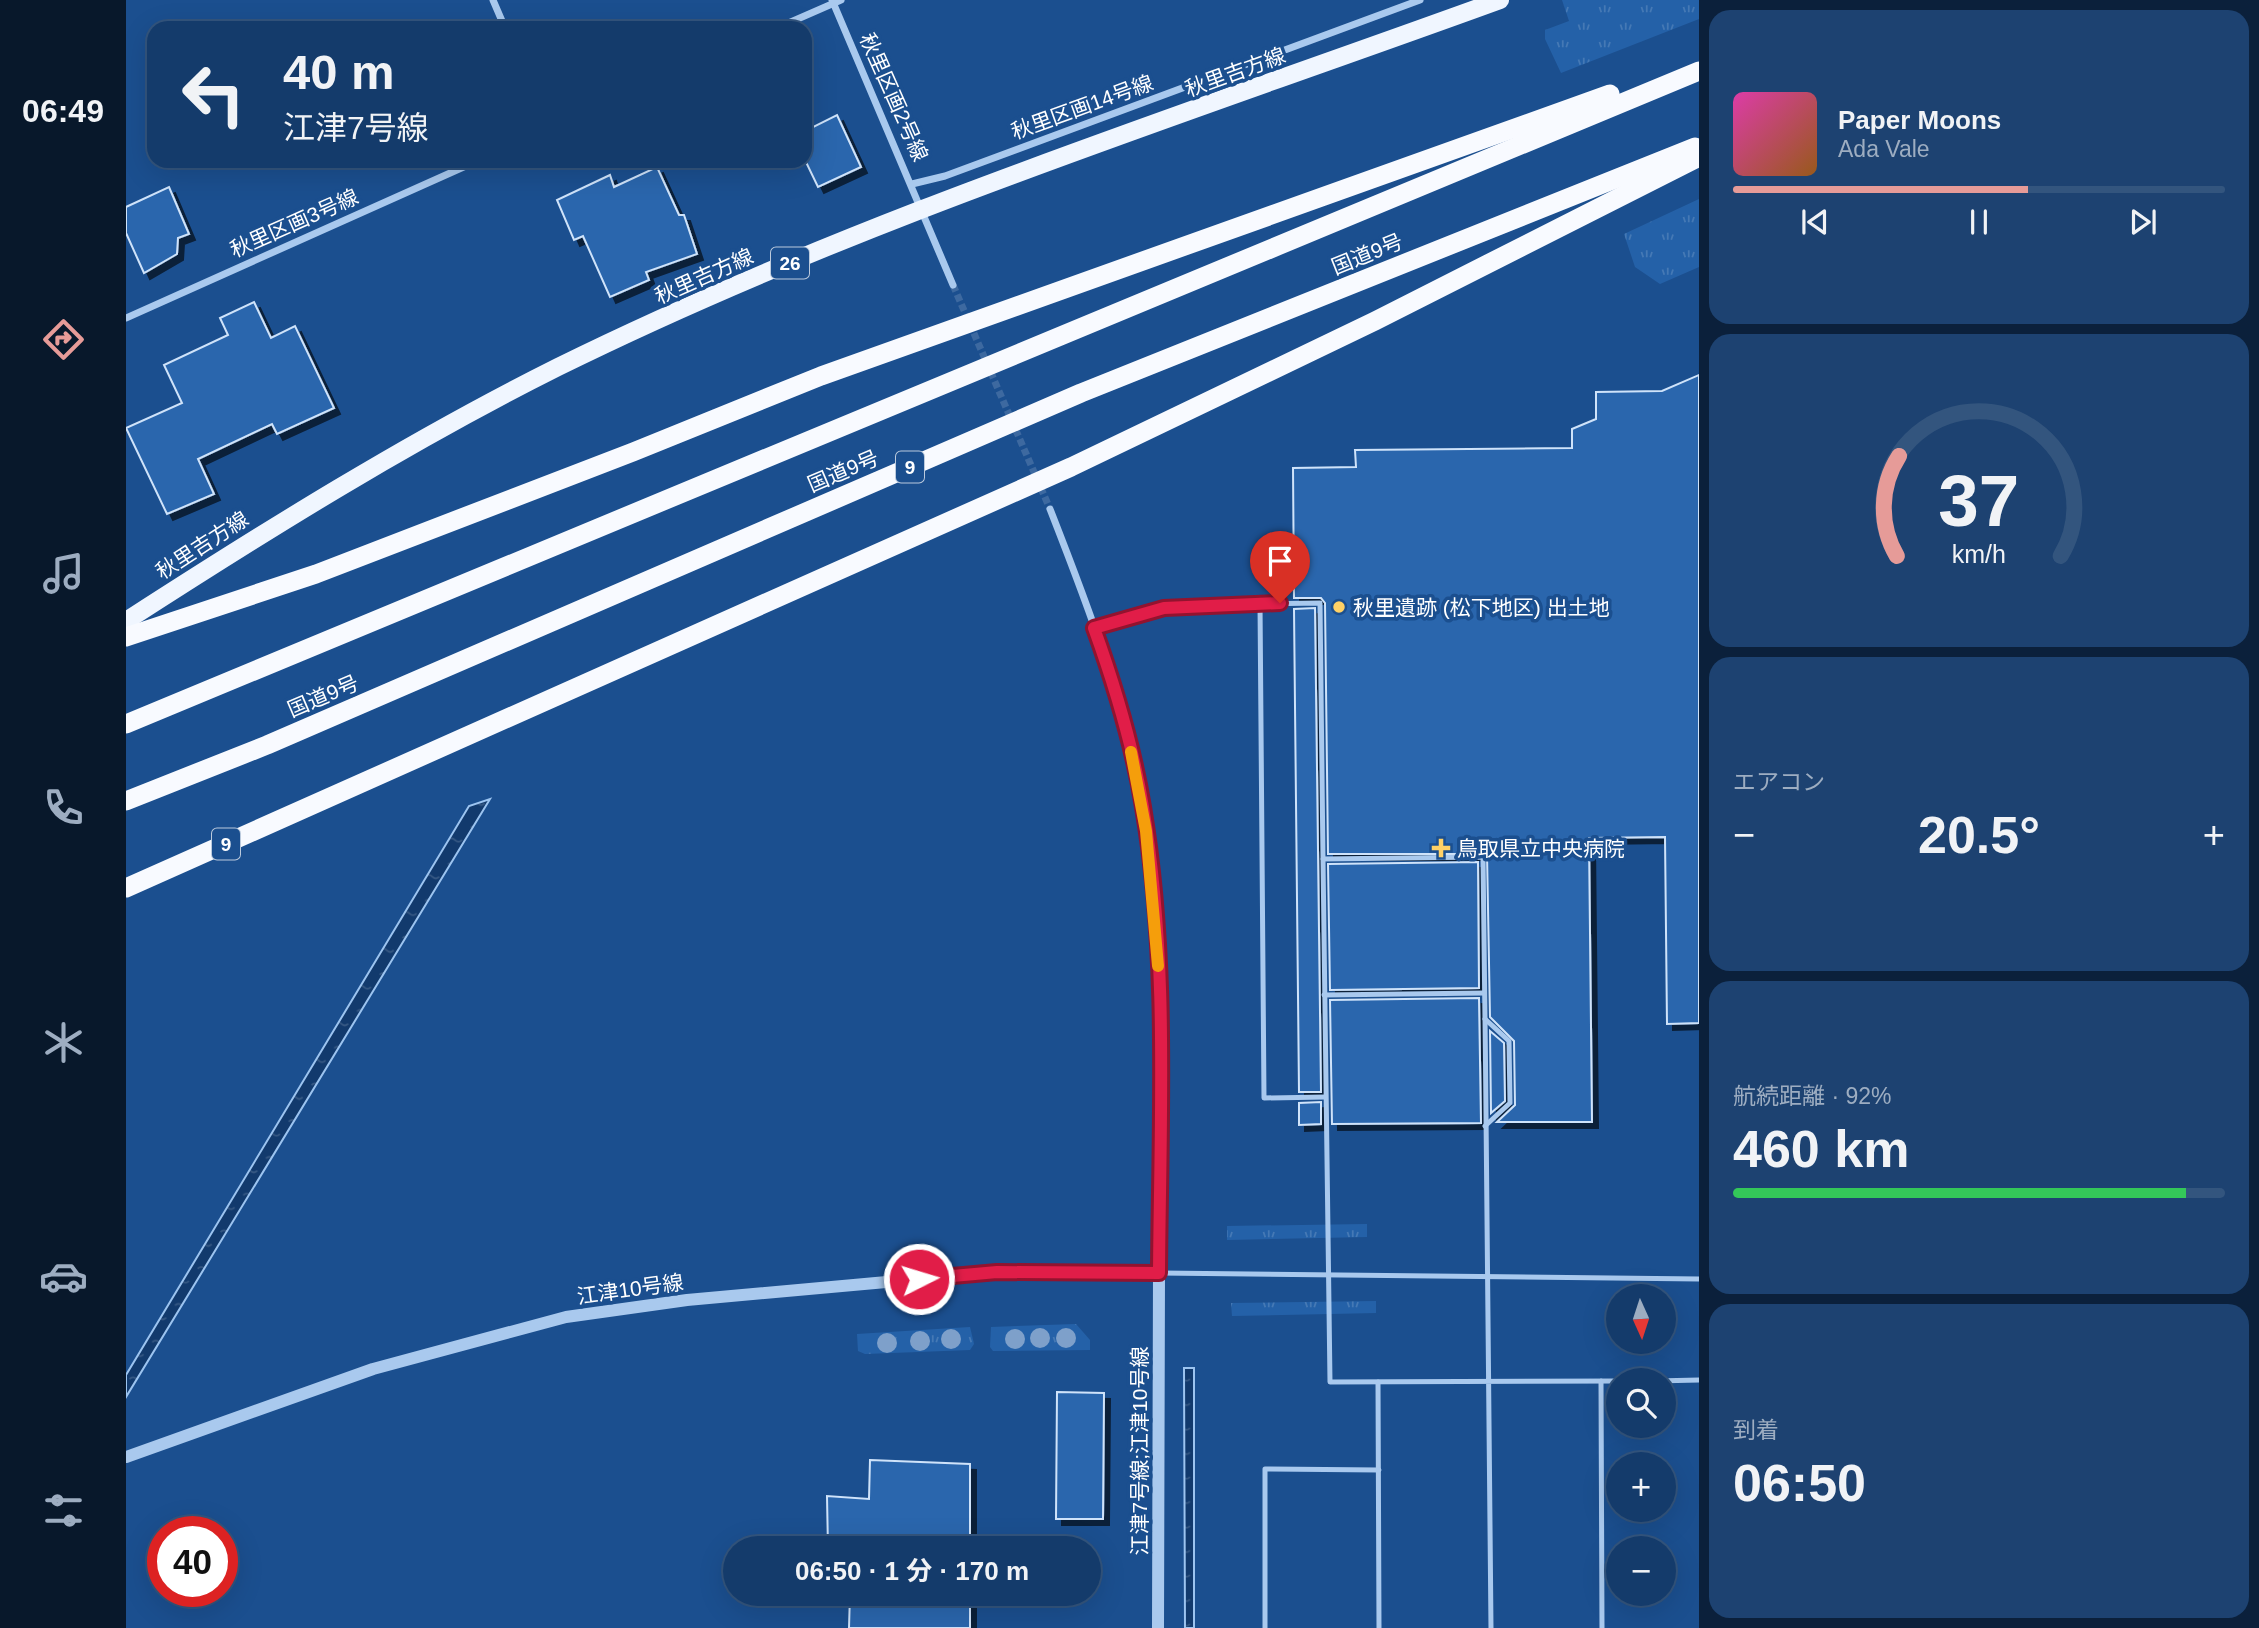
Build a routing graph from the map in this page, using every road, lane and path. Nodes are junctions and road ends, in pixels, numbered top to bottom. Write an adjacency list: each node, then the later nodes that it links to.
1 (493, 0): 5 (street)
2 (1420, 0): 12 (street, 秋里区画14号線)
3 (1500, 0): 13 (main road, 秋里吉方線 / 26)
4 (835, 1): 6 (street); 12 (street, 秋里区画2号線)
5 (502, 21)
6 (792, 21)
7 (1699, 62): 20 (highway)
8 (1699, 71): 21 (highway, 国道9号)
9 (1699, 145): 22 (highway, 国道9号 / 9)
10 (1699, 157): 24 (highway, 9)
11 (461, 168): 15 (street, 秋里区画3号線)
12 (912, 184): 13 (street, 秋里区画2号線)
13 (922, 209): 14 (street, 秋里区画2号線); 18 (main road, 秋里吉方線 / 26)
14 (953, 285)
15 (126, 318)
16 (1050, 509): 19 (street)
17 (1260, 603): 19 (lane); 23 (lane); 28 (lane)
18 (126, 621)
19 (1094, 628): 30 (street)
20 (126, 638)
21 (126, 724)
22 (126, 801)
23 (1323, 859): 25 (lane); 26 (lane)
24 (126, 888)
25 (1485, 993): 26 (lane); 27 (lane)
26 (1324, 995): 28 (lane)
27 (1485, 1019): 29 (lane); 29 (lane)
28 (1325, 1097): 31 (lane)
29 (1485, 1126): 32 (lane)
30 (1159, 1273): 31 (lane); 40 (street, 江津10号線); 42 (street, 江津7号線;江津10号線)
31 (1327, 1275): 32 (lane); 39 (lane)
32 (1489, 1277): 33 (lane); 35 (lane)
33 (1699, 1279)
34 (1699, 1380): 38 (lane)
35 (1490, 1381): 36 (lane); 39 (lane); 45 (lane)
36 (1601, 1381): 37 (lane); 46 (lane)
37 (1606, 1381)
38 (1676, 1381)
39 (1378, 1382): 41 (lane)
40 (126, 1457)
41 (1378, 1470): 43 (lane); 44 (lane)
42 (1158, 1628)
43 (1265, 1628)
44 (1379, 1628)
45 (1491, 1628)
46 (1602, 1628)

